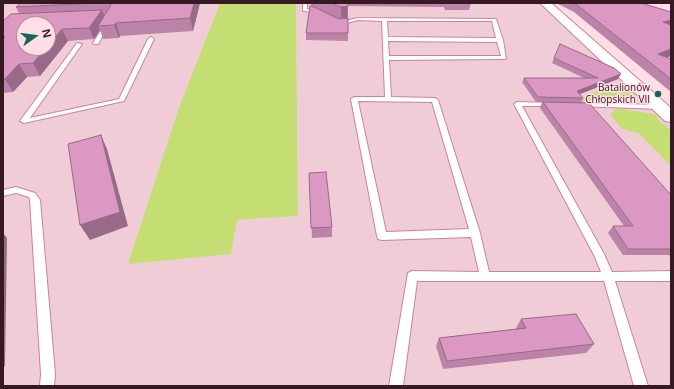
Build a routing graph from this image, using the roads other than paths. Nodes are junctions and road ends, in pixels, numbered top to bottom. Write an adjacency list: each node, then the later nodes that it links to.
1 (305, 3): 4 (lane)
2 (545, 3): 14 (street)
3 (112, 17): 10 (lane)
4 (328, 17)
5 (384, 19): 6 (lane); 8 (lane); 9 (lane)
6 (334, 20)
7 (151, 39): 11 (lane)
8 (385, 39): 9 (lane); 12 (lane)
9 (500, 40): 12 (lane)
10 (96, 43)
11 (79, 44)
12 (386, 58): 13 (lane)
13 (388, 99): 16 (lane); 16 (lane)
14 (666, 112): 17 (lane)
15 (3, 192): 20 (lane)
16 (475, 233): 19 (lane)
17 (608, 276): 18 (lane); 19 (lane); 22 (lane)
18 (671, 276)
19 (485, 277): 21 (lane)
20 (47, 386)
21 (396, 386)
22 (641, 386)

